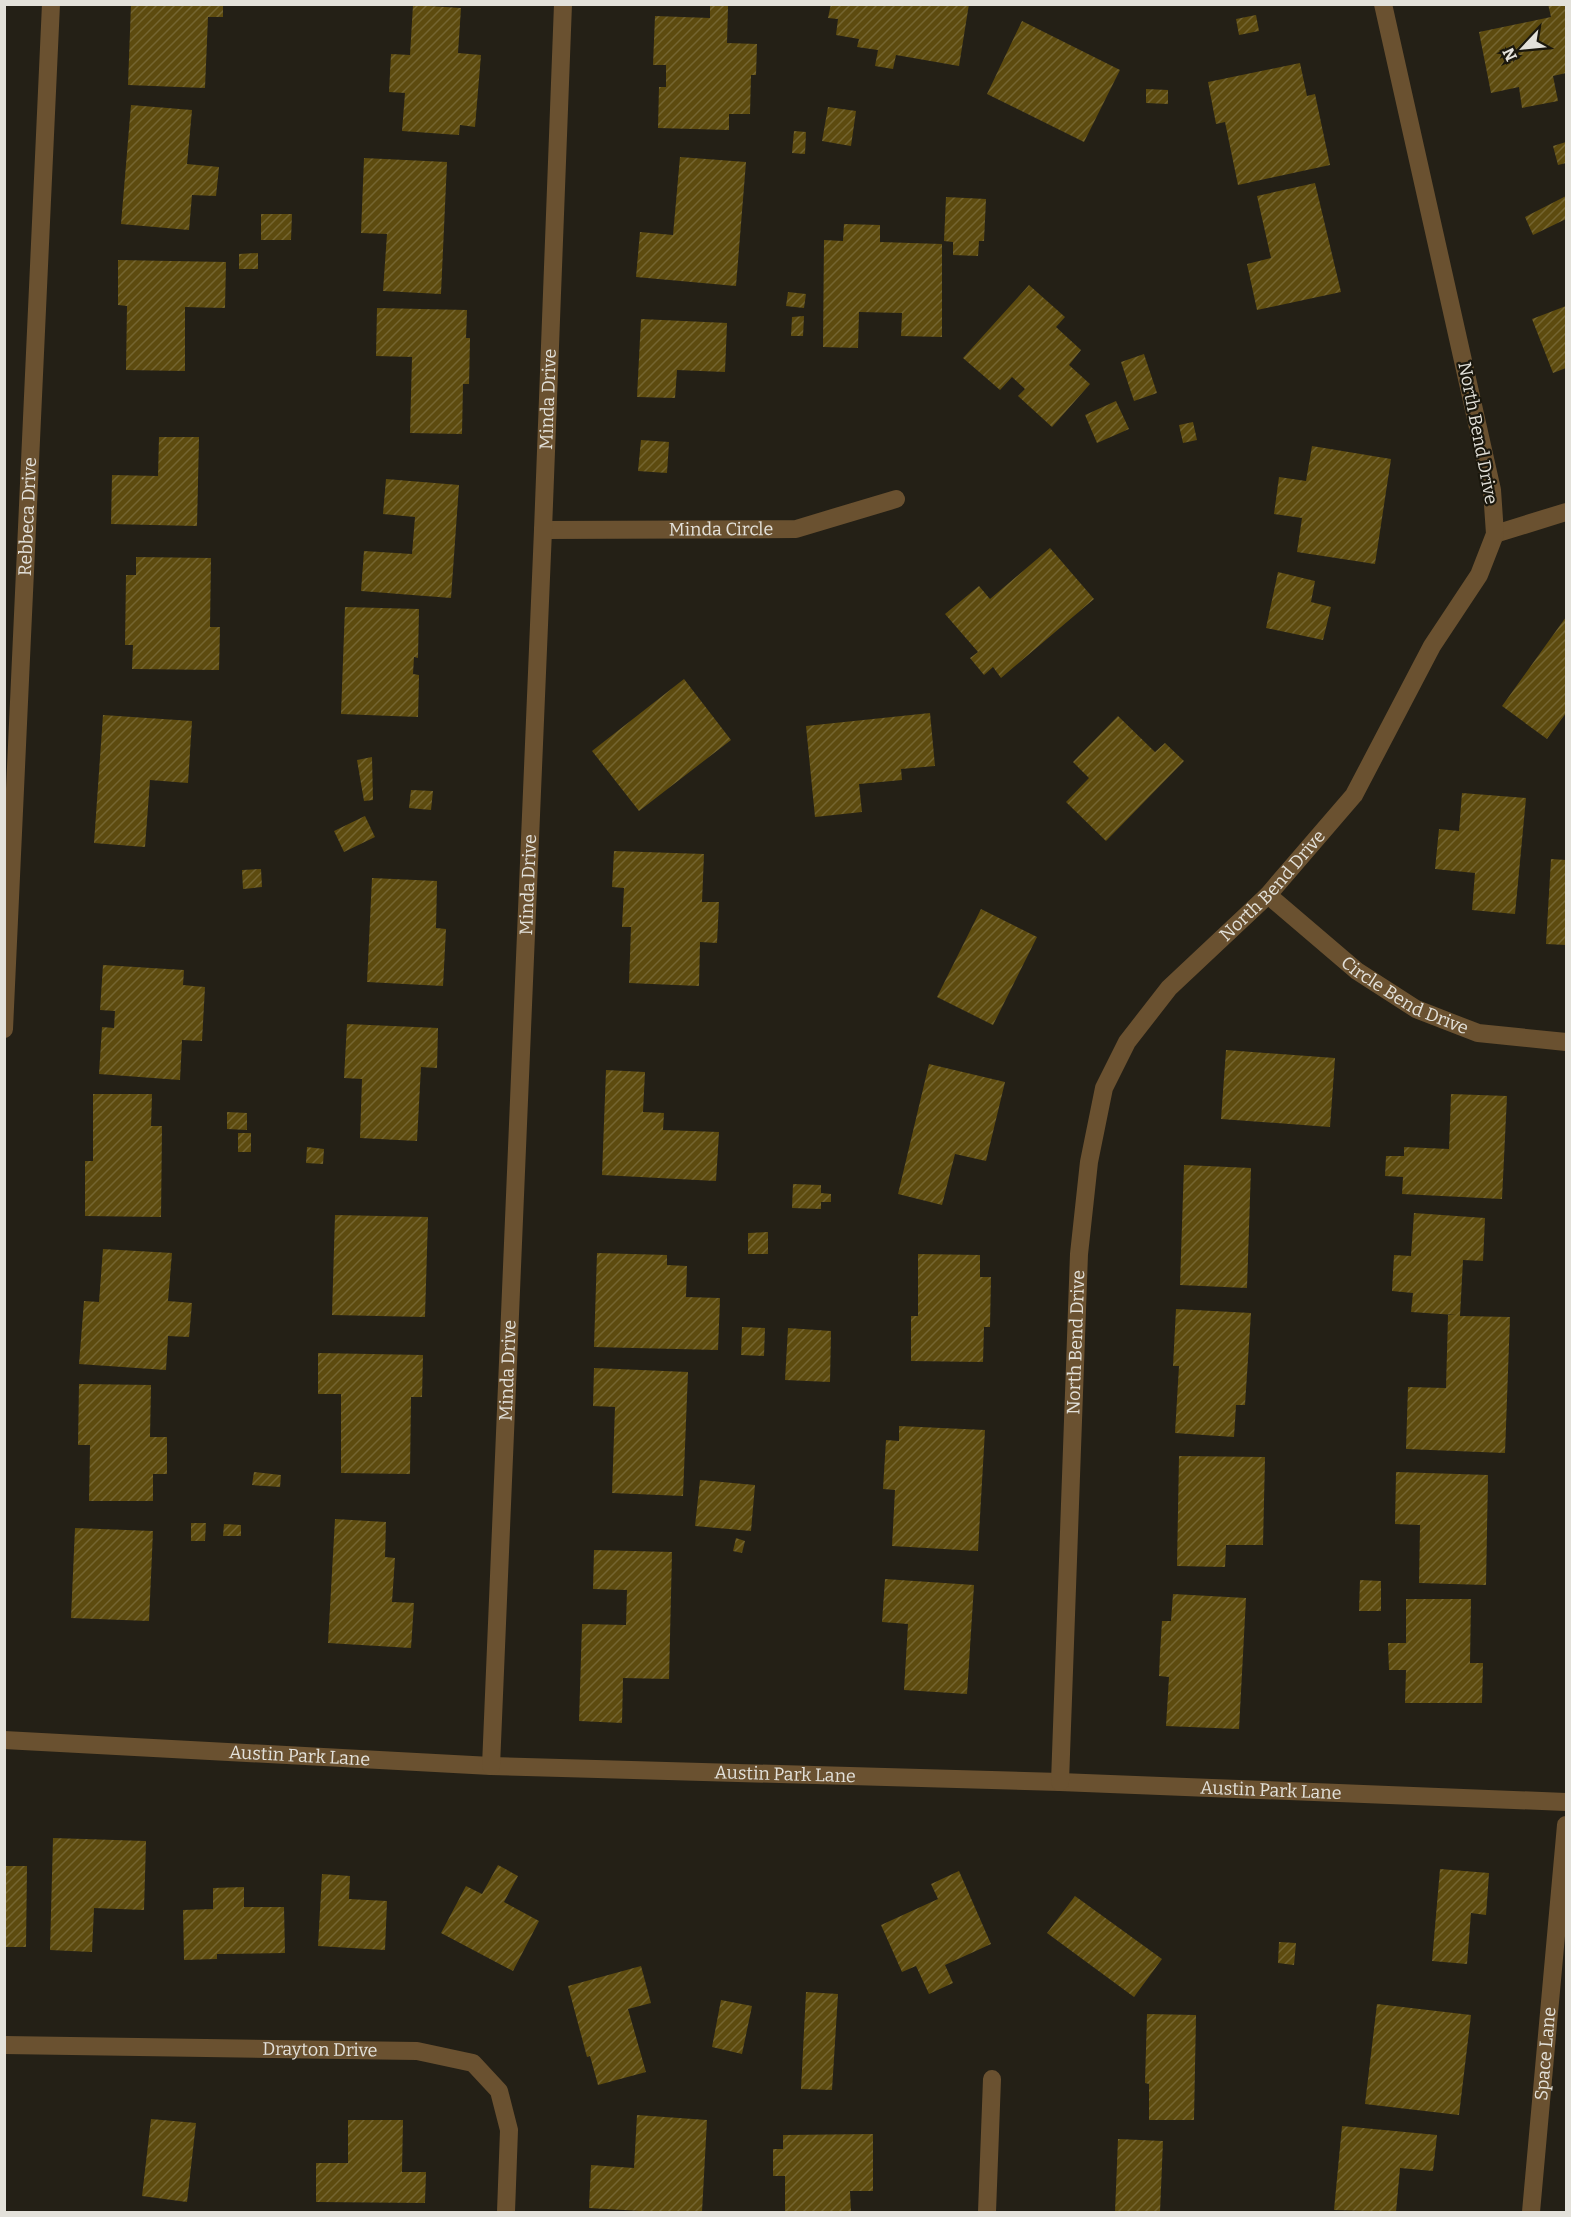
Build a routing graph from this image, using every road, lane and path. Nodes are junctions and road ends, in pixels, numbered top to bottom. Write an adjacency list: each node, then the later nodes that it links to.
1 (51, 4): 9 (street, Rebbeca Drive)
2 (563, 4): 6 (street, Minda Drive)
3 (1383, 4): 7 (street, North Bend Drive)
4 (896, 499): 6 (street, Minda Circle)
5 (1566, 512): 7 (street)
6 (543, 530): 12 (street, Minda Drive)
7 (1494, 534): 8 (street, North Bend Drive)
8 (1268, 895): 10 (street, Circle Bend Drive); 13 (street, North Bend Drive)
9 (4, 1029)
10 (1566, 1042)
11 (4, 1740): 12 (street, Austin Park Lane)
12 (491, 1766): 13 (street, Austin Park Lane)
13 (1060, 1782): 14 (street, Austin Park Lane)
14 (1566, 1802)
15 (1566, 1825): 20 (street, Space Lane)
16 (4, 2045): 18 (street, Drayton Drive)
17 (992, 2079): 19 (street)
18 (506, 2212)
19 (987, 2212)
20 (1531, 2212)

